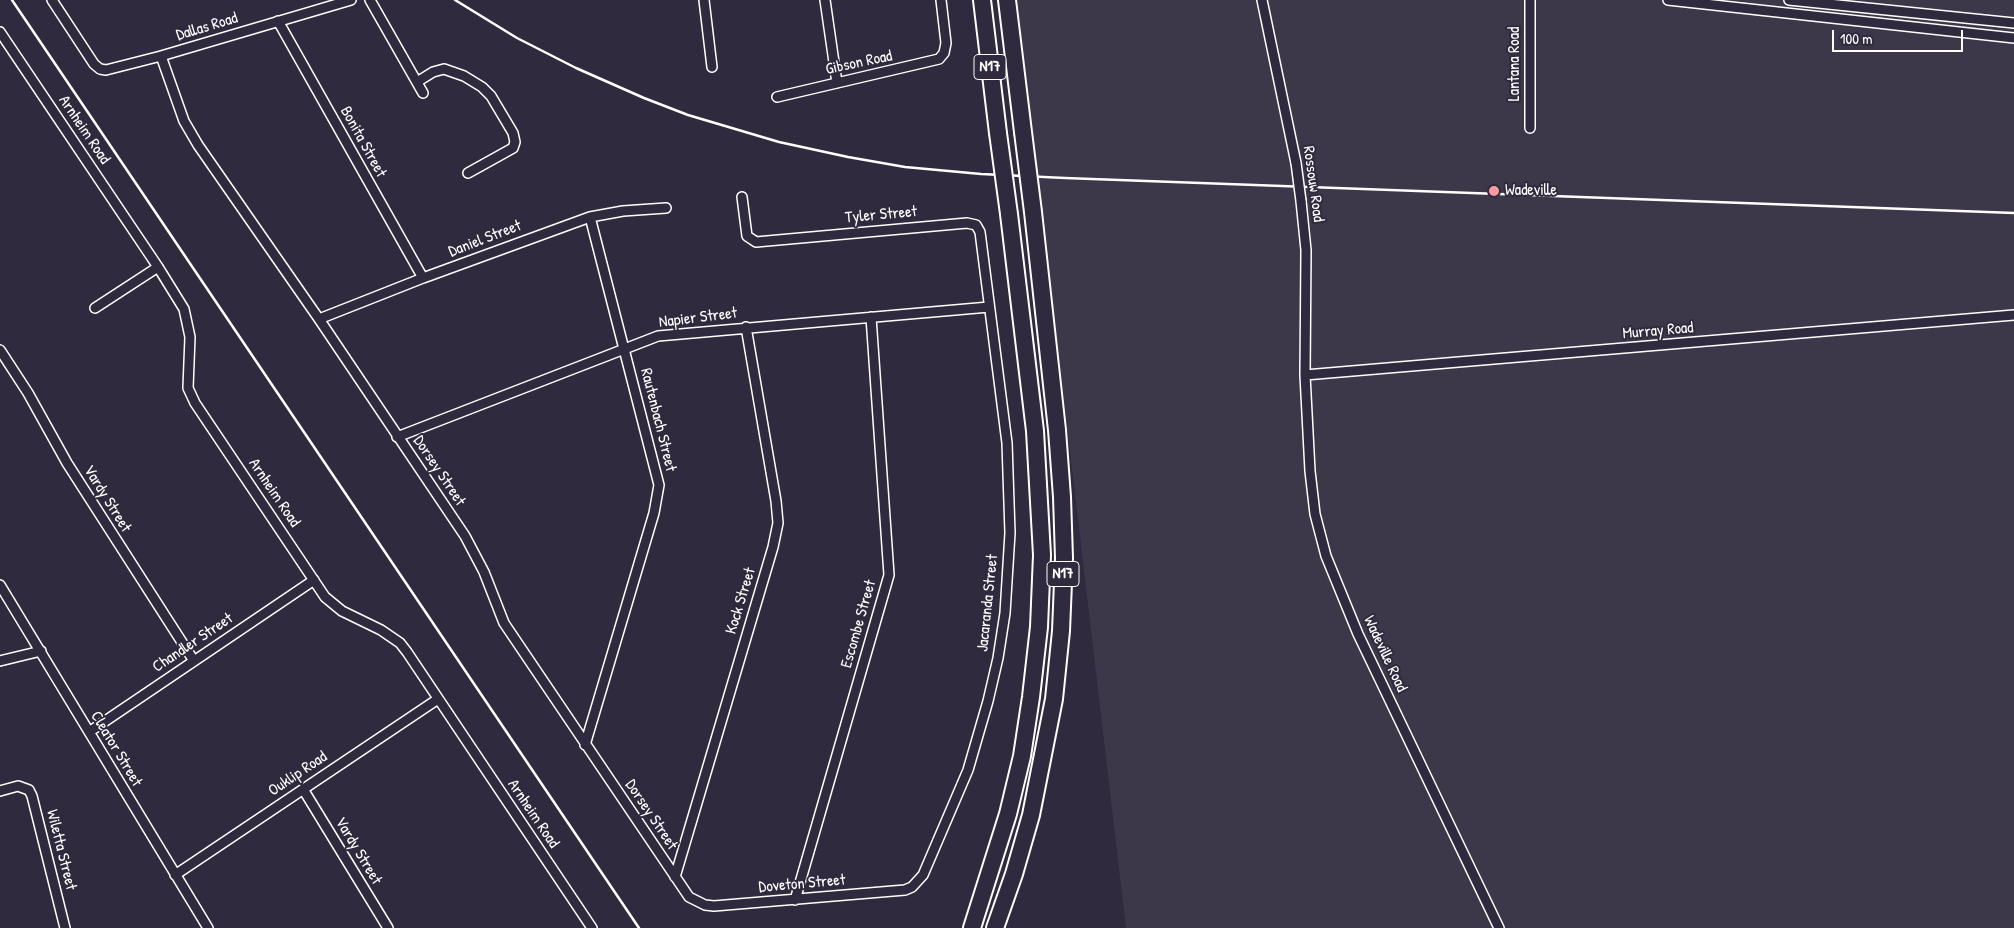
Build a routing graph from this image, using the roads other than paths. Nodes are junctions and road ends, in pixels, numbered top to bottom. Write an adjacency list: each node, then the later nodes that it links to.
1 (52, 0): 21 (street, Dallas Road)
2 (350, 0): 16 (street, Dallas Road)
3 (370, 0): 23 (street)
4 (704, 0): 22 (street)
5 (825, 0): 24 (street)
6 (941, 0): 24 (street, Gibson Road)
7 (982, 0): 63 (highway, N17, bridge)
8 (1006, 0): 64 (highway, N17, bridge)
9 (1262, 0): 42 (street, Rossouw Road, bridge)
10 (1530, 0): 27 (street, Lantana Road)
11 (1668, 0): 14 (street)
12 (1789, 0): 13 (street)
13 (1824, 4): 14 (street); 15 (street)
14 (1822, 16): 18 (street)
15 (1939, 16): 17 (street); 18 (street)
16 (278, 21): 21 (street, Dallas Road); 33 (street, Bonita Street)
17 (2014, 23)
18 (1938, 29): 20 (street)
19 (0, 32): 32 (street, Arnheim Road)
20 (2014, 38)
21 (160, 56): 38 (street, Dorsey Street)
22 (712, 67)
23 (417, 82): 25 (street); 28 (street)
24 (837, 83): 26 (street, Gibson Road)
25 (423, 93)
26 (777, 97)
27 (1530, 128)
28 (468, 173)
29 (742, 197): 34 (street, Tyler Street)
30 (666, 208): 31 (street, Daniel Street)
31 (590, 217): 33 (street, Daniel Street); 40 (street, Rautenbach Street)
32 (158, 267): 35 (street); 44 (street, Arnheim Road)
33 (423, 278): 38 (street, Daniel Street)
34 (989, 307): 37 (street, Napier Street); 56 (street, Jacaranda Street)
35 (95, 308)
36 (2014, 315): 42 (street, Murray Road)
37 (871, 317): 39 (street, Napier Street); 57 (street, Escombe Street)
38 (319, 319): 43 (street, Dorsey Street)
39 (746, 327): 40 (street, Napier Street); 55 (street, Kock Street)
40 (624, 348): 43 (street, Napier Street); 51 (street, Rautenbach Street)
41 (0, 350): 48 (street, Vardy Street)
42 (1305, 375): 65 (street, Wadeville Road)
43 (397, 437): 51 (street, Dorsey Street)
44 (314, 580): 48 (street, Chandler Street); 49 (street, Arnheim Road)
45 (0, 585): 46 (street, Cleator Street)
46 (41, 651): 47 (street); 50 (street, Cleator Street)
47 (0, 661)
48 (194, 661): 50 (street, Chandler Street)
49 (438, 699): 52 (street, Ouklip Road); 62 (street, Arnheim Road)
50 (89, 732): 54 (street, Cleator Street)
51 (585, 745): 55 (street, Dorsey Street)
52 (303, 789): 54 (street, Ouklip Road); 61 (street, Vardy Street)
53 (0, 791): 59 (street, Wiletta Street)
54 (176, 875): 60 (street, Cleator Street)
55 (675, 877): 58 (street, Dorsey Street)
56 (912, 887): 57 (street, Doveton Street)
57 (794, 900): 58 (street, Doveton Street)
58 (696, 902)
59 (65, 928)
60 (208, 928)
61 (388, 928)
62 (592, 928)
63 (972, 928)
64 (995, 928)
65 (1498, 928)

